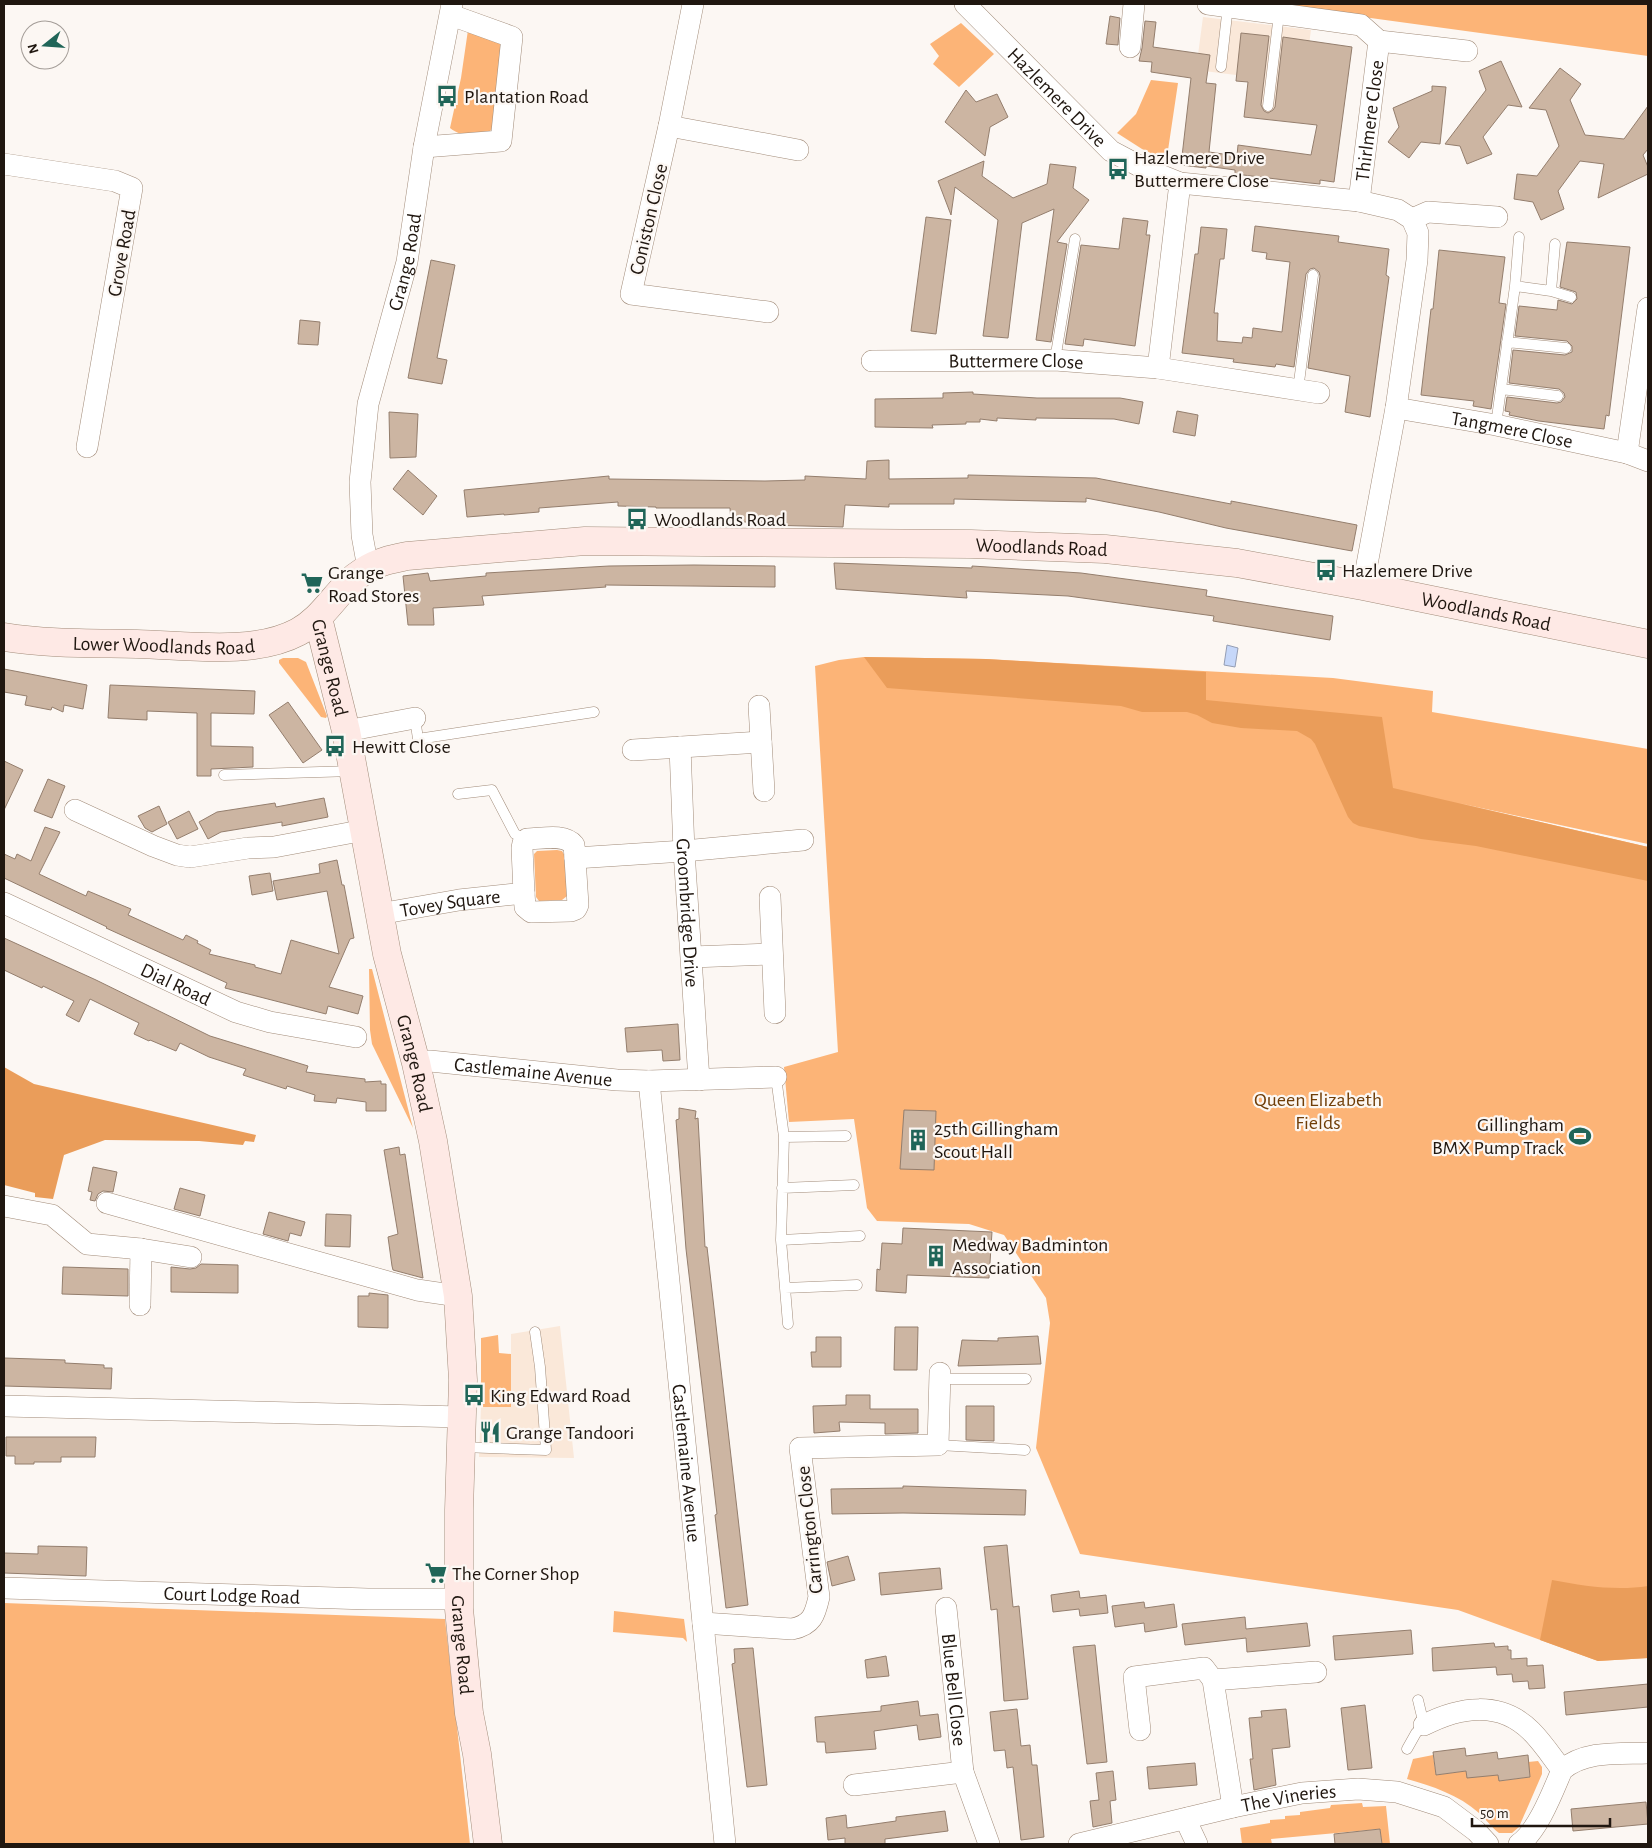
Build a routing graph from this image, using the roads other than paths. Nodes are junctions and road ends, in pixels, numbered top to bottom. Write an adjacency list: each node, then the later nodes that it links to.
1 (693, 4): 12 (street, Coniston Close)
2 (965, 4): 16 (street, Hazlemere Drive)
3 (1134, 4): 8 (street)
4 (1218, 5): 6 (street, Thirlmere Close); 10 (lane)
5 (452, 10): 13 (street, Grange Road); 13 (street, Grange Road)
6 (1279, 14): 7 (street, Thirlmere Close); 11 (lane)
7 (1379, 41): 9 (street, Thirlmere Close); 17 (street, Thirlmere Close)
8 (1130, 47)
9 (1467, 51)
10 (1221, 68)
11 (1268, 106)
12 (669, 126): 14 (street); 28 (street, Coniston Close)
13 (424, 147): 42 (street, Grange Road)
14 (798, 150)
15 (4, 164): 39 (street, Grove Road)
16 (1180, 183): 17 (street, Hazlemere Drive); 33 (street)
17 (1359, 201): 19 (street, Hazlemere Drive)
18 (1497, 217): 19 (street)
19 (1412, 219): 37 (street)
20 (1518, 237): 24 (lane)
21 (1075, 239): 31 (lane)
22 (1555, 244): 25 (lane)
23 (1313, 275): 35 (lane)
24 (1515, 286): 25 (lane); 29 (lane)
25 (1551, 291): 26 (lane)
26 (1571, 297)
27 (1648, 308): 40 (street)
28 (768, 312)
29 (1507, 342): 30 (lane); 34 (lane)
30 (1566, 348)
31 (1055, 360): 32 (street, Buttermere Close); 33 (street, Buttermere Close)
32 (872, 361)
33 (1158, 368): 35 (street, Buttermere Close)
34 (1501, 389): 36 (lane); 38 (lane)
35 (1308, 391)
36 (1558, 396)
37 (1396, 408): 38 (street, Tangmere Close); 43 (street)
38 (1496, 425): 40 (street, Tangmere Close)
39 (87, 447)
40 (1627, 453): 41 (street, Tangmere Close)
41 (1648, 460)
42 (368, 568): 43 (street, Woodlands Road); 44 (street, Grange Road)
43 (1363, 586): 46 (street, Woodlands Road)
44 (318, 618): 45 (street, Lower Woodlands Road); 50 (street, Grange Road)
45 (4, 637)
46 (1648, 644)
47 (759, 706): 51 (street)
48 (594, 712): 49 (lane)
49 (415, 718): 50 (street)
50 (346, 731): 54 (street, Grange Road)
51 (761, 742): 52 (street); 56 (street)
52 (680, 747): 53 (street); 62 (street, Groombridge Drive)
53 (633, 750)
54 (354, 771): 55 (lane); 59 (street, Grange Road)
55 (224, 775)
56 (764, 790)
57 (458, 794): 60 (lane)
58 (75, 810): 59 (street)
59 (365, 830): 67 (street, Grange Road)
60 (527, 839): 63 (street, Tovey Square); 64 (street, Tovey Square)
61 (802, 840): 62 (street)
62 (684, 851): 63 (street); 69 (street, Groombridge Drive)
63 (576, 858): 64 (street, Tovey Square)
64 (524, 894): 67 (street, Tovey Square)
65 (770, 897): 68 (street)
66 (4, 903): 71 (street, Dial Road)
67 (379, 914): 72 (street, Grange Road)
68 (772, 954): 69 (street); 70 (street)
69 (692, 958): 74 (street, Groombridge Drive)
70 (775, 1013)
71 (356, 1037)
72 (416, 1063): 75 (street, Castlemaine Avenue); 88 (street, Grange Road)
73 (776, 1077): 74 (street, Castlemaine Avenue); 77 (lane)
74 (699, 1080): 75 (street, Castlemaine Avenue)
75 (649, 1082): 102 (street, Castlemaine Avenue)
76 (846, 1136): 77 (lane)
77 (784, 1137): 79 (lane)
78 (854, 1185): 79 (lane)
79 (782, 1188): 83 (lane)
80 (107, 1203): 88 (street)
81 (4, 1206): 84 (street)
82 (860, 1236): 83 (lane)
83 (782, 1240): 87 (lane)
84 (141, 1249): 85 (street); 89 (street)
85 (191, 1256)
86 (857, 1285): 87 (lane)
87 (785, 1288): 90 (lane)
88 (458, 1296): 95 (street, Grange Road)
89 (140, 1306)
90 (788, 1324)
91 (535, 1332): 97 (lane)
92 (940, 1376): 93 (lane); 96 (street)
93 (1026, 1379)
94 (4, 1406): 95 (street)
95 (462, 1417): 97 (street, Grange Road)
96 (938, 1445): 98 (lane); 102 (street, Carrington Close)
97 (461, 1447): 100 (street, Grange Road)
98 (1025, 1450)
99 (4, 1588): 100 (street, Court Lodge Road)
100 (458, 1599): 115 (street, Grange Road)
101 (946, 1608): 111 (street, Blue Bell Close)
102 (703, 1623): 116 (street, Castlemaine Avenue)
103 (1316, 1672): 104 (street)
104 (1213, 1680): 107 (street); 113 (street)
105 (1418, 1700): 106 (lane)
106 (1424, 1725): 108 (lane); 110 (street)
107 (1140, 1730)
108 (1407, 1749)
109 (1648, 1753): 110 (street)
110 (1562, 1770): 121 (street)
111 (963, 1772): 112 (street, Blue Bell Close); 117 (street, Blue Bell Close)
112 (854, 1785)
113 (1233, 1807): 114 (street, The Vineries); 120 (street, The Vineries)
114 (1188, 1818): 118 (street, The Vineries); 119 (street)
115 (488, 1844)
116 (725, 1844)
117 (989, 1844)
118 (1079, 1844)
119 (1197, 1844)
120 (1488, 1844)
121 (1519, 1844)

